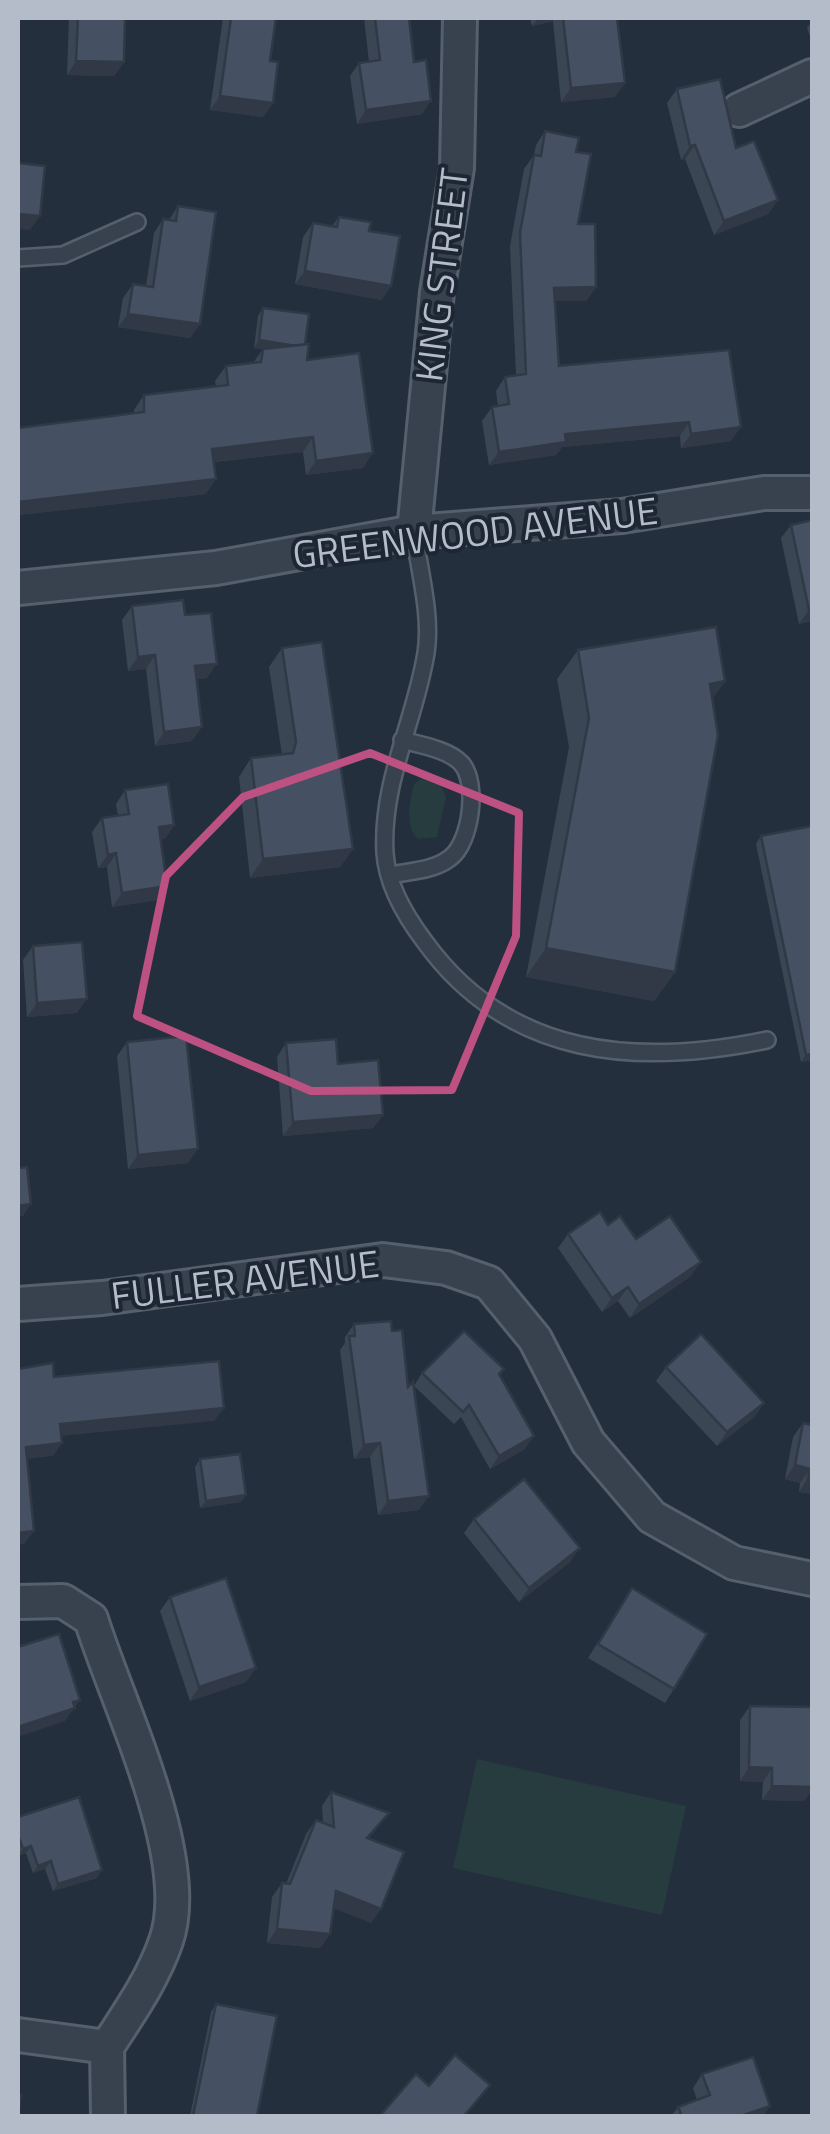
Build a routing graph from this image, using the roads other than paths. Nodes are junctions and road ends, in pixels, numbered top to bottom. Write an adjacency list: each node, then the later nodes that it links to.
1 (460, 18): 7 (street, KING STREET)
2 (812, 76): 3 (street)
3 (738, 110)
4 (137, 222): 5 (lane)
5 (18, 258)
6 (812, 493): 7 (street, GREENWOOD AVENUE)
7 (414, 532): 8 (street, GREENWOOD AVENUE); 9 (lane)
8 (18, 588)
9 (402, 740): 10 (lane); 10 (lane)
10 (390, 875): 11 (lane)
11 (767, 1040)
12 (18, 1304): 13 (street, FULLER AVENUE)
13 (812, 1579)
14 (18, 1602): 16 (street)
15 (18, 2035): 16 (street)
16 (107, 2047): 17 (street)
17 (108, 2116)

